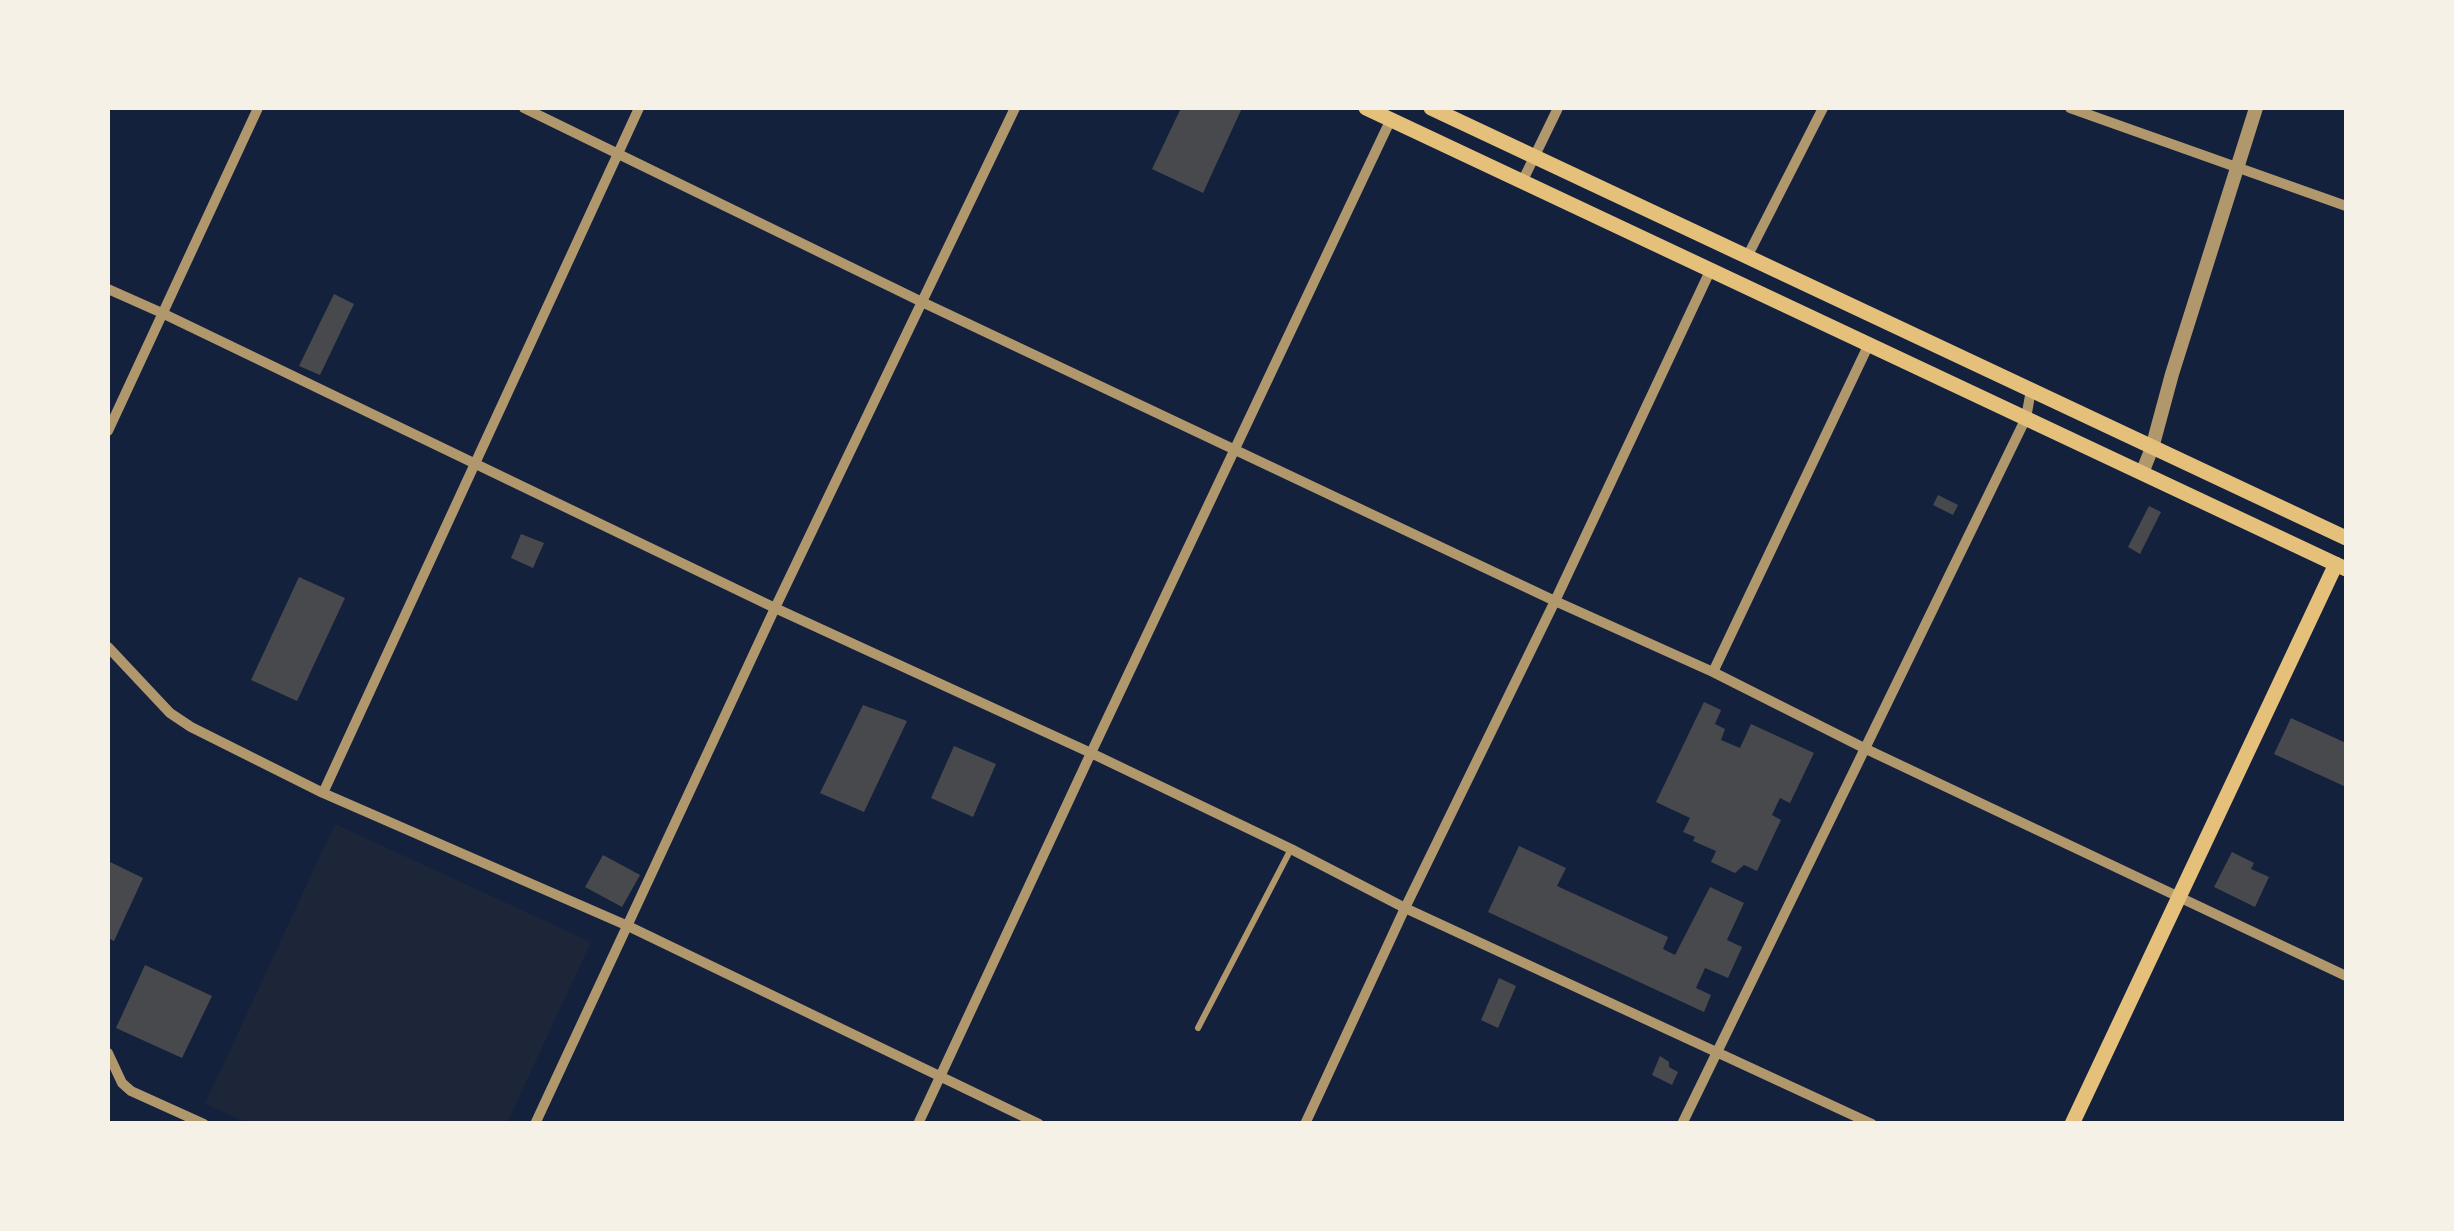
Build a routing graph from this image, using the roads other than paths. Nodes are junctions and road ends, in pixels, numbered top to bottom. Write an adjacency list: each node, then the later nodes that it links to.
1 (258, 108): 21 (street)
2 (524, 108): 12 (street)
3 (639, 108): 12 (street)
4 (1015, 108): 20 (street)
5 (1366, 108): 11 (main road)
6 (1430, 108): 13 (main road)
7 (1558, 108): 13 (street)
8 (1823, 108): 17 (street)
9 (2070, 108): 14 (street)
10 (2256, 108): 14 (street)
11 (1391, 120): 15 (main road); 27 (street)
12 (619, 152): 20 (street); 28 (street)
13 (1534, 156): 15 (street); 17 (main road)
14 (2237, 168): 16 (street); 26 (street)
15 (1523, 180): 18 (main road)
16 (2346, 206)
17 (1746, 257): 23 (main road)
18 (1711, 269): 22 (main road); 32 (street)
19 (108, 290): 21 (street)
20 (922, 302): 27 (street); 33 (street)
21 (162, 314): 25 (street); 28 (street)
22 (1869, 344): 24 (main road); 35 (street)
23 (2030, 390): 24 (street); 26 (main road)
24 (2026, 418): 29 (main road); 36 (street)
25 (108, 431)
26 (2152, 448): 29 (street); 30 (main road)
27 (1234, 450): 32 (street); 37 (street)
28 (477, 464): 33 (street); 38 (street)
29 (2142, 473): 31 (main road)
30 (2346, 538)
31 (2341, 566): 40 (main road)
32 (1555, 602): 35 (street); 41 (street)
33 (775, 608): 37 (street); 42 (street)
34 (108, 647): 38 (street)
35 (1712, 672): 36 (street)
36 (1866, 749): 40 (street); 45 (street)
37 (1090, 752): 39 (street); 47 (street)
38 (323, 793): 42 (street)
39 (1291, 849): 41 (street); 44 (lane)
40 (2178, 896): 43 (street); 55 (main road)
41 (1405, 908): 45 (street); 52 (street)
42 (628, 926): 47 (street); 49 (street)
43 (2346, 976)
44 (1198, 1028)
45 (1717, 1050): 53 (street); 54 (street)
46 (108, 1053): 48 (street)
47 (940, 1077): 50 (street); 51 (street)
48 (204, 1124)
49 (535, 1124)
50 (918, 1124)
51 (1039, 1124)
52 (1306, 1124)
53 (1682, 1124)
54 (1872, 1124)
55 (2072, 1124)

